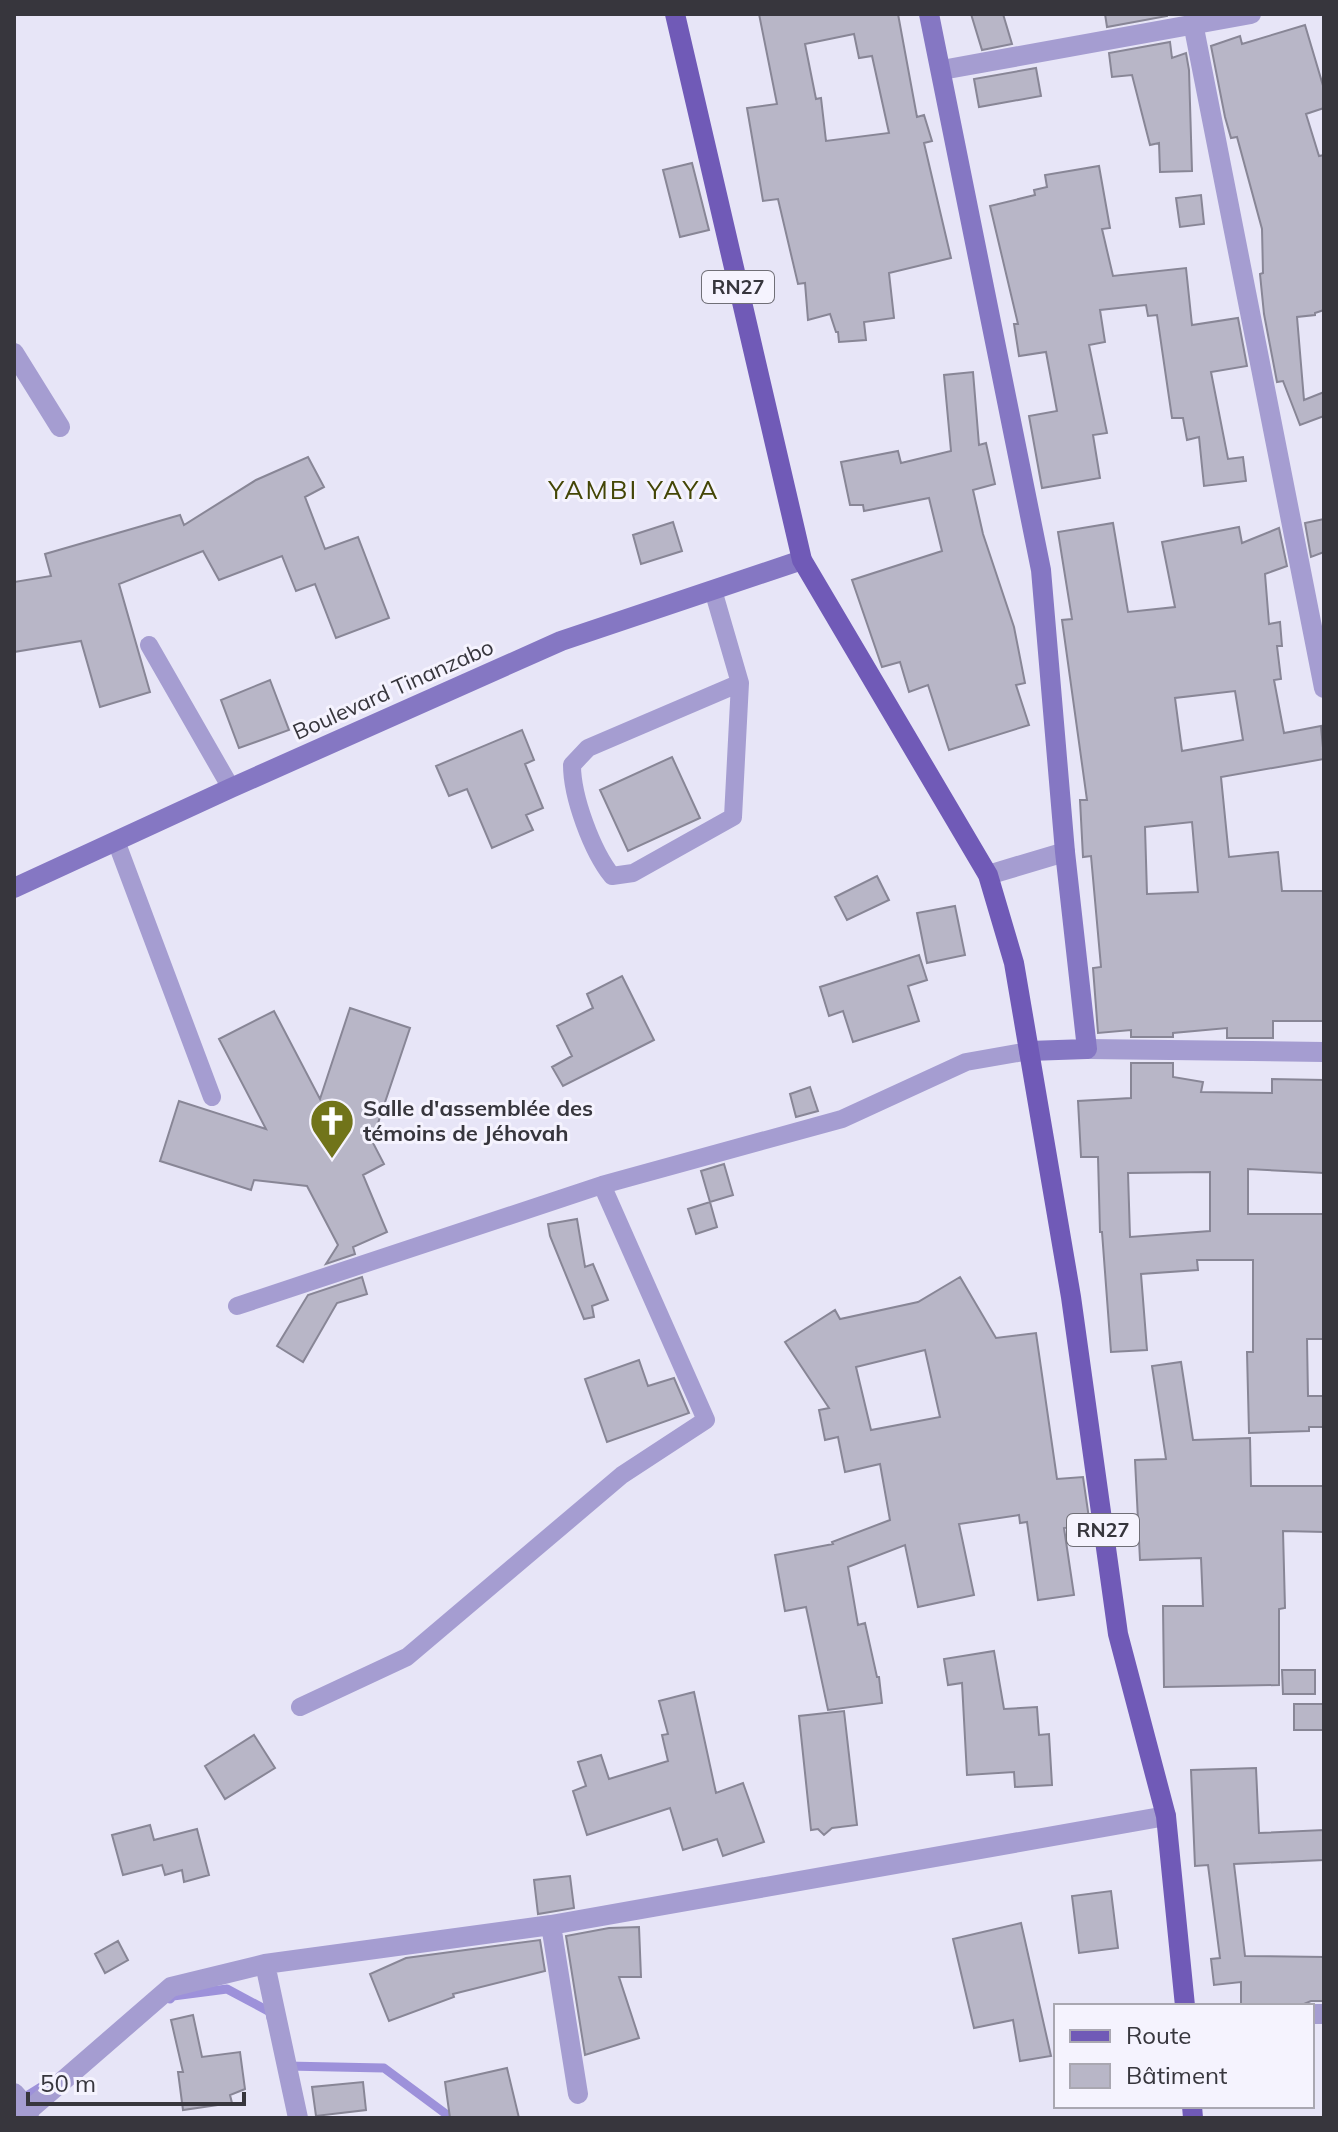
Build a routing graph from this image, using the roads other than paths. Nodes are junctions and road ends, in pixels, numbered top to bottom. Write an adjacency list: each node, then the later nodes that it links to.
1 (675, 14): 8 (main road, RN27)
2 (929, 14): 5 (street)
3 (1251, 14): 4 (street)
4 (1193, 23): 5 (street); 12 (street)
5 (942, 70): 15 (street)
6 (14, 353): 7 (street)
7 (60, 427)
8 (802, 560): 9 (street, Boulevard Tinanzabo); 16 (main road, RN27)
9 (713, 590): 11 (lane); 13 (street, Boulevard Tinanzabo)
10 (149, 645): 13 (lane)
11 (740, 683): 11 (lane)
12 (1324, 688)
13 (231, 788): 14 (street, Boulevard Tinanzabo)
14 (116, 841): 17 (street, Boulevard Tinanzabo); 21 (lane)
15 (1065, 852): 16 (street); 18 (street)
16 (988, 875): 19 (main road, RN27)
17 (14, 888)
18 (1087, 1049): 19 (street); 20 (street)
19 (1029, 1051): 22 (lane); 25 (main road, RN27)
20 (1324, 1052)
21 (212, 1097)
22 (602, 1185): 23 (lane); 24 (lane)
23 (237, 1306)
24 (300, 1707)
25 (1166, 1816): 26 (street); 28 (main road, RN27)
26 (551, 1925): 27 (street); 29 (street)
27 (265, 1964): 30 (street); 31 (street)
28 (1185, 2004)
29 (578, 2094)
30 (21, 2104)
31 (298, 2118)

